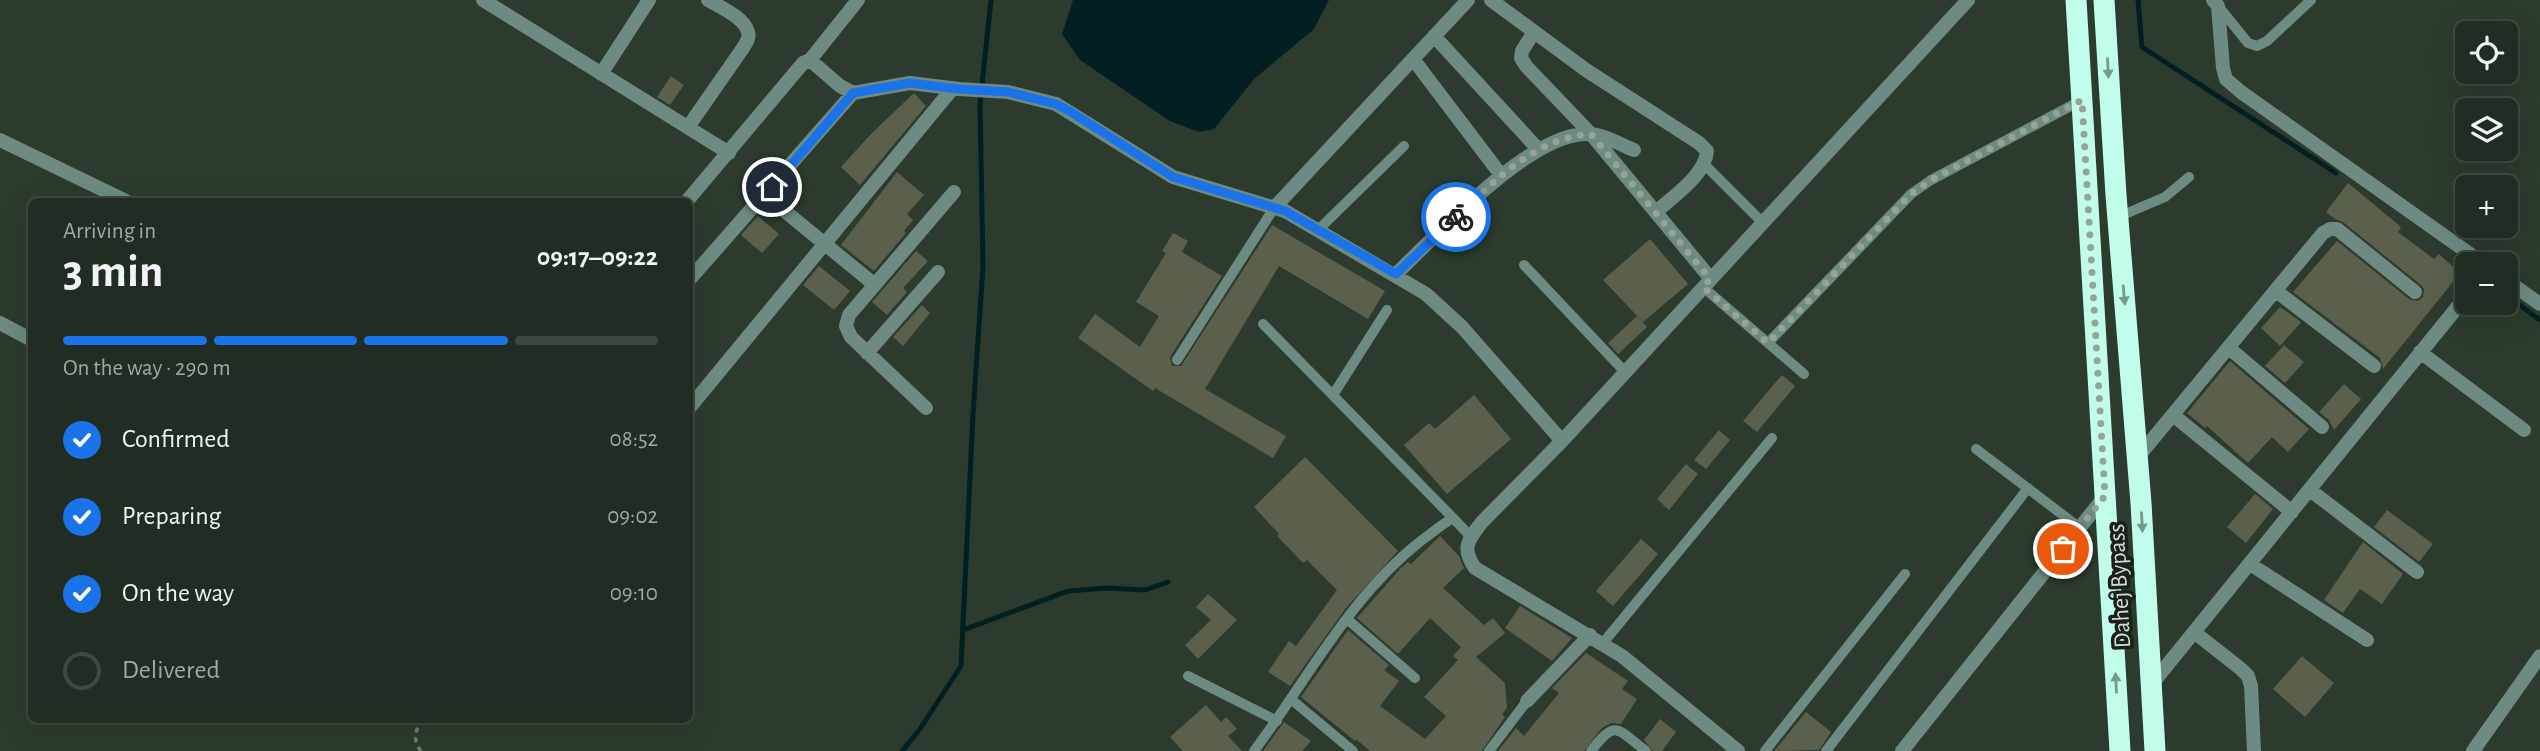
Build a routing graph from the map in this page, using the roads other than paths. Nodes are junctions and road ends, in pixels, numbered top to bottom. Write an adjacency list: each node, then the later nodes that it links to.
1 (482, 0): 16 (street)
2 (649, 0): 16 (street)
3 (708, 0): 20 (street)
4 (858, 0): 15 (street)
5 (1468, 0): 13 (street)
6 (1490, 0): 12 (street)
7 (1968, 0): 37 (street)
8 (2076, 0): 19 (highway, Dahej Bypass)
9 (2104, 0): 36 (highway, Dahej Bypass, one-way to 36)
10 (2311, 0): 11 (lane)
11 (2216, 3): 40 (street)
12 (1534, 32): 21 (street); 27 (street)
13 (1434, 36): 14 (street); 24 (street)
14 (1413, 59): 28 (street); 34 (street)
15 (810, 60): 18 (street); 26 (street)
16 (601, 74): 20 (street)
17 (956, 89): 18 (street); 34 (street); 39 (street)
18 (853, 93): 31 (street)
19 (2082, 100): 56 (lane); 76 (highway, Dahej Bypass)
20 (688, 127): 26 (street)
21 (1591, 134): 24 (street); 25 (street); 35 (street)
22 (0, 140): 32 (street)
23 (1404, 146): 38 (lane)
24 (1538, 149): 28 (street)
25 (1634, 150)
26 (729, 153): 33 (street)
27 (1704, 164): 35 (street); 37 (lane)
28 (1501, 175): 43 (street)
29 (2189, 177): 36 (lane)
30 (954, 192): 46 (street)
31 (765, 195): 39 (street); 44 (street)
32 (120, 198)
33 (690, 198)
34 (1274, 208): 38 (street); 60 (lane)
35 (1656, 212): 45 (street)
36 (2118, 217): 73 (highway, Dahej Bypass, one-way to 73)
37 (1763, 223): 45 (street)
38 (1318, 230): 43 (street)
39 (823, 244): 46 (street); 65 (street)
40 (2467, 252)
41 (1524, 265): 62 (lane)
42 (938, 272): 59 (street)
43 (1396, 274): 71 (street)
44 (693, 276)
45 (1707, 283): 56 (lane); 62 (street)
46 (875, 285): 59 (street)
47 (2518, 288): 50 (street)
48 (2276, 291): 49 (street); 57 (street); 61 (street)
49 (2415, 292)
50 (2540, 304)
51 (1387, 310): 64 (lane)
52 (2455, 310): 58 (street)
53 (0, 323): 55 (street)
54 (1263, 324): 64 (lane)
55 (28, 338)
56 (1768, 343): 63 (lane)
57 (2229, 348): 67 (street); 68 (street)
58 (2420, 352): 69 (street); 75 (street)
59 (867, 353): 66 (street)
60 (1177, 360)
61 (2374, 366)
62 (1625, 372): 71 (street)
63 (1804, 374)
64 (1333, 395): 78 (lane)
65 (693, 403)
66 (926, 408)
67 (2173, 415): 73 (street); 77 (street)
68 (2322, 427)
69 (2524, 430)
70 (1773, 438): 88 (lane)
71 (1562, 440): 80 (street)
72 (1976, 449): 74 (lane)
73 (2137, 458): 92 (highway, Dahej Bypass, one-way to 92)
74 (2028, 488): 79 (lane); 103 (lane)
75 (2310, 490): 77 (street); 82 (street)
76 (2105, 496): 79 (street); 105 (highway, Dahej Bypass, one-way to 76)
77 (2292, 512): 81 (street)
78 (1453, 518): 80 (lane); 84 (lane)
79 (2080, 528): 104 (street)
80 (1471, 536): 86 (street)
81 (2250, 564): 85 (street); 87 (street)
82 (2417, 572)
83 (1905, 574): 102 (lane)
84 (1347, 619): 91 (lane); 93 (lane)
85 (2194, 632): 92 (street); 107 (street)
86 (1590, 635): 88 (street); 94 (street)
87 (2367, 640)
88 (1603, 643): 101 (street)
89 (2540, 656): 108 (street)
90 (1188, 677): 95 (lane)
91 (1415, 678)
92 (2151, 685): 106 (highway, Dahej Bypass)
93 (1292, 700): 95 (lane); 97 (lane)
94 (1527, 701): 98 (lane)
95 (1276, 721): 96 (lane)
96 (1254, 751)
97 (1353, 751)
98 (1489, 751)
99 (1591, 751): 100 (lane)
100 (1646, 751)
101 (1738, 751)
102 (1765, 751)
103 (1826, 751)
104 (1902, 751)
105 (2120, 751)
106 (2155, 751)
107 (2254, 751)
108 (2473, 751)

